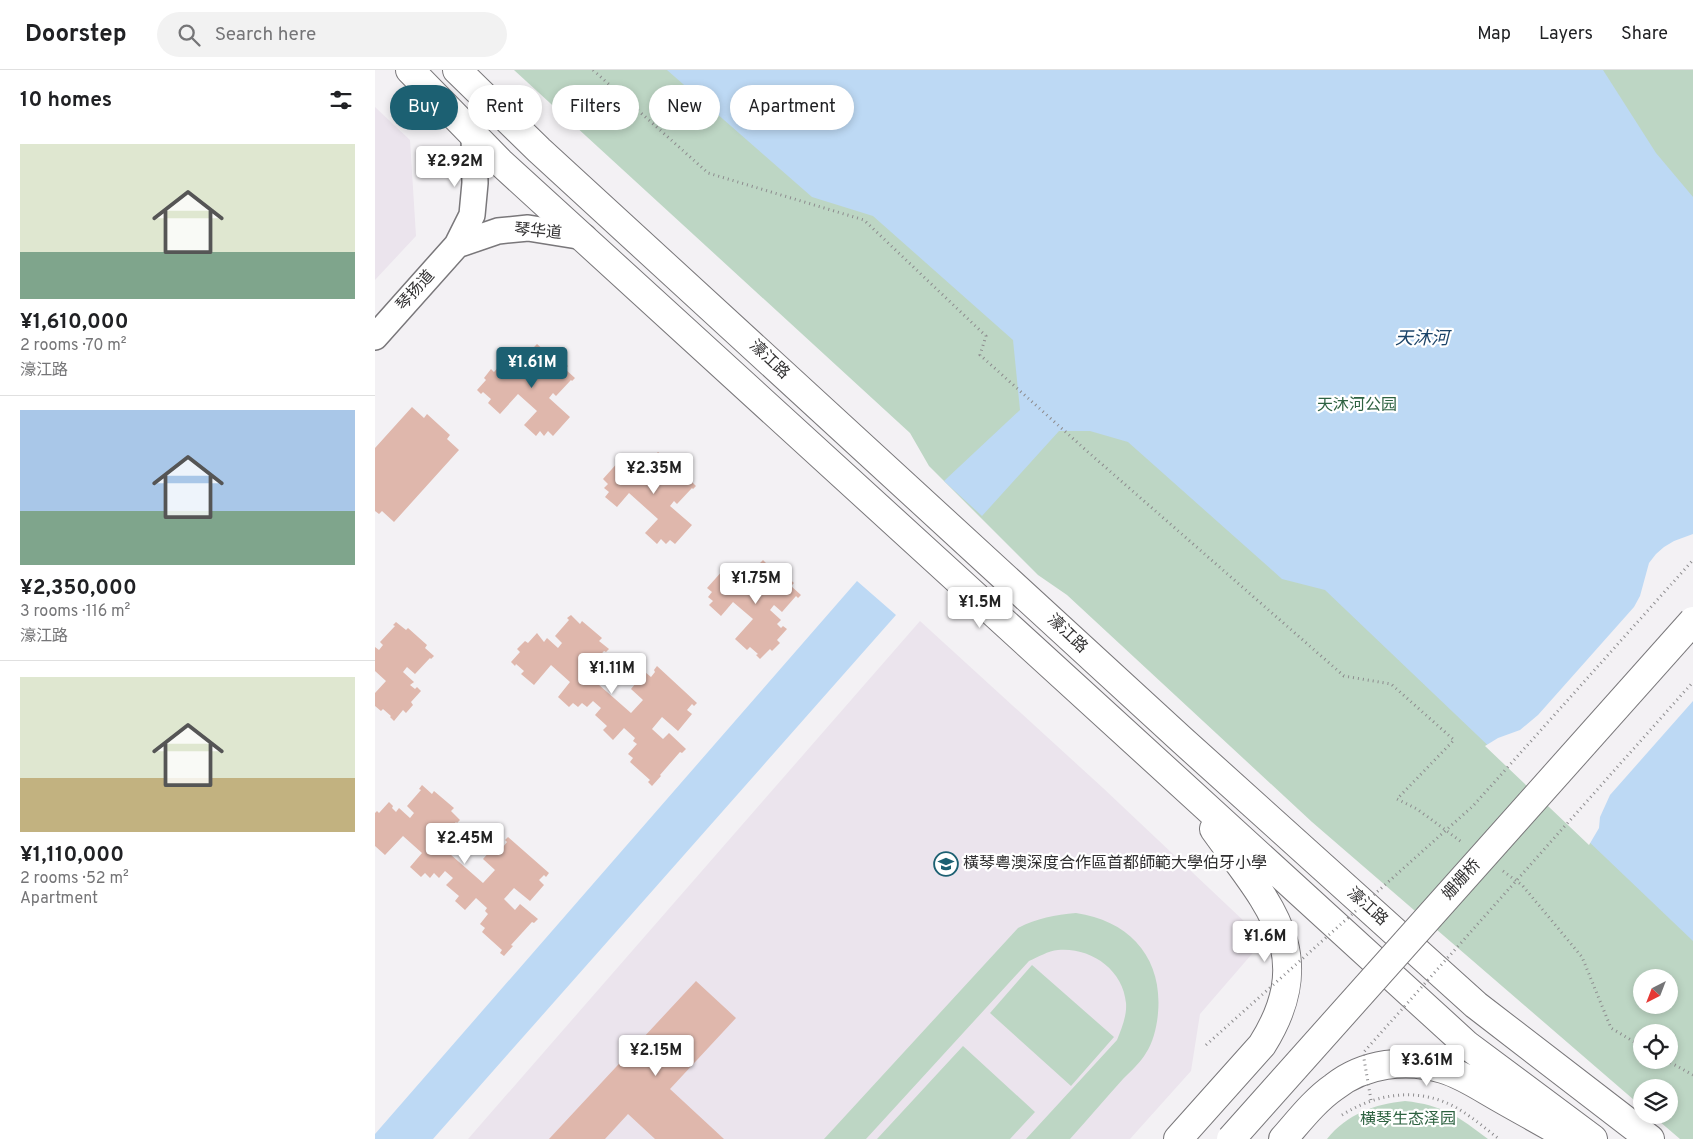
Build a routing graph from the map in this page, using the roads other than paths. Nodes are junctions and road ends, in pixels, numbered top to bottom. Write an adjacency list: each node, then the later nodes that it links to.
1 (410, 70): 3 (main road, 濠江路)
2 (457, 70): 14 (main road, 濠江路)
3 (474, 135): 4 (main road, 濠江路); 5 (street)
4 (585, 237): 5 (street, 琴华道); 8 (main road, 濠江路)
5 (457, 245): 6 (street, 琴扬道)
6 (375, 337)
7 (1693, 621): 10 (main road, 姗姗桥, bridge)
8 (1181, 783): 9 (main road); 13 (main road, 濠江路)
9 (1178, 1139)
10 (1231, 1139)
11 (1283, 1139): 12 (main road)
12 (1573, 1139)
13 (1593, 1139)
14 (1650, 1139)

